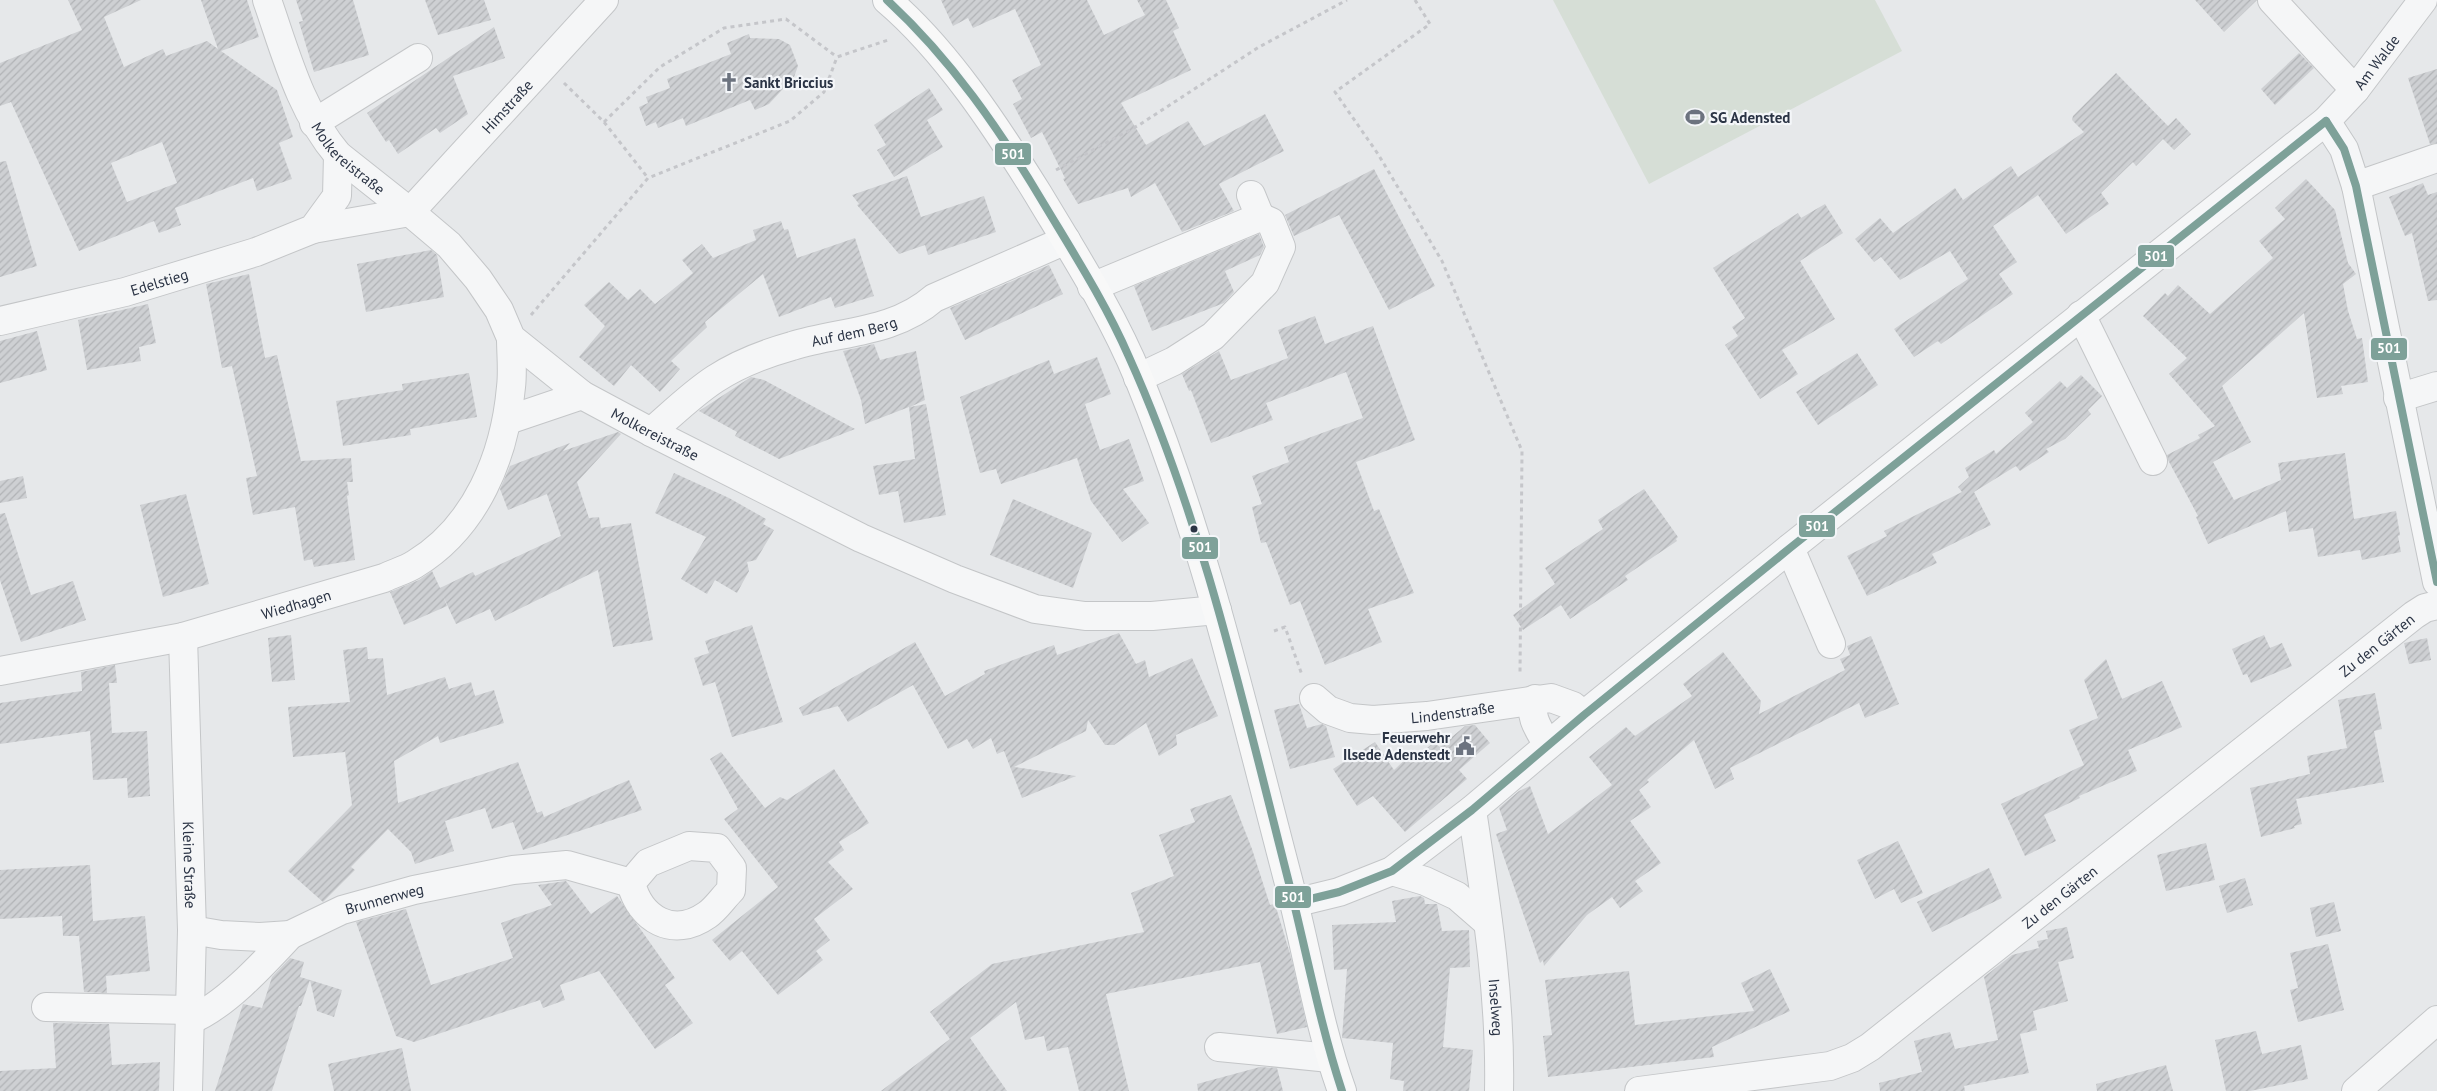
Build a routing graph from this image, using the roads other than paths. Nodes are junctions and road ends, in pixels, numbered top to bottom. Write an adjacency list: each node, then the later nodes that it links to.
1 (267, 0): 9 (street, Molkereistraße)
2 (604, 0): 13 (street, Himstraße)
3 (887, 0): 15 (main road)
4 (2272, 0): 7 (street)
5 (2422, 0): 7 (street, Am Walde)
6 (418, 58): 9 (street)
7 (2356, 90): 8 (street, Am Walde)
8 (2326, 121): 12 (street); 17 (street)
9 (314, 123): 10 (street, Molkereistraße)
10 (338, 155): 13 (street, Molkereistraße); 14 (street)
11 (2437, 158): 12 (street)
12 (2356, 186): 23 (street)
13 (410, 212): 14 (street, Edelstieg); 19 (street, Molkereistraße)
14 (313, 229): 18 (street, Edelstieg)
15 (1066, 240): 16 (main road); 25 (street, Auf dem Berg)
16 (1092, 287): 20 (main road); 20 (street)
17 (2081, 315): 26 (street); 27 (street)
18 (0, 321)
19 (510, 338): 22 (street, Molkereistraße); 24 (street, Wiedhagen)
20 (1138, 378): 30 (main road)
21 (2437, 386): 23 (street)
22 (582, 395): 24 (street); 25 (street, Molkereistraße)
23 (2398, 398): 28 (street)
24 (508, 420): 31 (street, Wiedhagen)
25 (651, 432): 30 (street, Molkereistraße)
26 (2153, 461)
27 (1790, 548): 32 (street); 36 (street)
28 (2437, 582)
29 (2437, 605): 53 (street, Zu den Gärten)
30 (1217, 610): 41 (main road)
31 (183, 637): 33 (street, Wiedhagen); 43 (street, Kleine Straße)
32 (1831, 644)
33 (0, 671)
34 (1314, 698): 35 (street, Lindenstraße)
35 (1527, 701): 36 (street, Lindenstraße); 37 (street)
36 (1584, 715): 37 (street)
37 (1548, 745): 38 (street)
38 (1472, 810): 39 (street); 42 (street, Inselweg)
39 (1392, 871): 41 (street); 42 (street)
40 (631, 883): 44 (street, Brunnenweg)
41 (1294, 903): 49 (main road)
42 (1488, 923): 52 (street, Inselweg)
43 (192, 930): 44 (street, Brunnenweg); 46 (street, Kleine Straße)
44 (290, 935): 46 (street, Brunnenweg)
45 (46, 1006): 46 (street)
46 (190, 1015): 50 (street, Kleine Straße)
47 (2437, 1020): 54 (street)
48 (1219, 1047): 49 (street)
49 (1330, 1058): 51 (main road)
50 (188, 1091)
51 (1342, 1091)
52 (1499, 1091)
53 (1639, 1091)
54 (2356, 1091)

